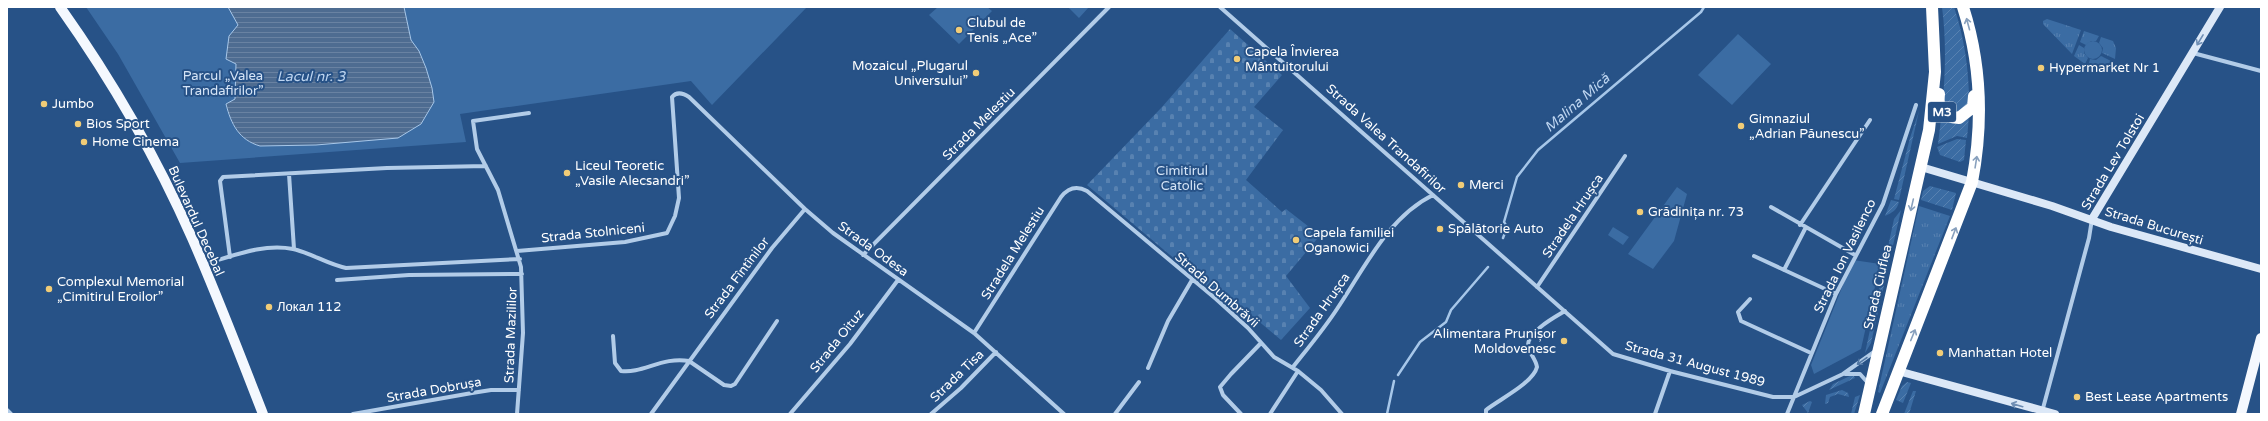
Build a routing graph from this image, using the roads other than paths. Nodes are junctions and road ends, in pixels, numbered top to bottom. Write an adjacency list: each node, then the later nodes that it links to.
1 (60, 7): 34 (main road, Bulevardul Decebal)
2 (1109, 7): 29 (street, Strada Melestiu)
3 (1220, 7): 21 (street, Strada Valea Trandafirilor)
4 (1932, 7): 17 (highway, M3)
5 (1937, 7): 8 (highway, M3)
6 (1963, 7): 8 (highway, M3, one-way to 6)
7 (2220, 7): 9 (main road, Strada Lev Tolstoi, one-way to 9)
8 (1972, 41): 19 (highway, M3, one-way to 8)
9 (2193, 53): 10 (street); 24 (main road, Strada Lev Tolstoi)
10 (2261, 71)
11 (678, 93): 23 (street, Strada Odesa); 28 (street, Strada Stolniceni)
12 (1916, 105): 30 (street, Strada Ion Vasilenco)
13 (529, 113): 16 (street, Strada Mazililor)
14 (1870, 120): 25 (street)
15 (1625, 156): 41 (street, Stradela Hrușca)
16 (486, 166): 18 (street); 28 (street, Strada Mazililor)
17 (1921, 167): 19 (main road, Strada București); 50 (highway, Strada Ciuflea / M3, one-way to 50)
18 (289, 174): 27 (street); 32 (street)
19 (1972, 182): 24 (main road, Strada București); 58 (highway, M3, one-way to 19)
20 (1074, 187): 40 (street, Strada Dumbrăvii); 46 (street, Stradela Melestiu)
21 (1433, 195): 41 (street, Strada Valea Trandafirilor); 54 (street, Strada Hrușca)
22 (1771, 207): 25 (street)
23 (805, 210): 29 (street, Strada Odesa); 53 (street, Strada Fîntînilor)
24 (2092, 219): 35 (main road, Strada București); 65 (street, Strada Lev Tolstoi)
25 (1800, 225): 26 (street)
26 (1806, 227): 30 (street); 36 (street)
27 (294, 250): 32 (street); 33 (street)
28 (517, 251): 33 (street, Strada Mazililor)
29 (863, 255): 39 (street, Strada Odesa)
30 (1855, 255): 42 (street, Strada Ion Vasilenco)
31 (1754, 256): 36 (street)
32 (230, 257): 34 (street)
33 (520, 260): 37 (street, Strada Mazililor)
34 (202, 265): 67 (main road, Bulevardul Decebal)
35 (2261, 269)
36 (1784, 270): 42 (street)
37 (522, 274): 38 (street); 62 (street, Strada Mazililor)
38 (337, 280)
39 (898, 280): 46 (street, Strada Odesa); 71 (street, Strada Oituz)
40 (1192, 280): 49 (street, Strada Dumbrăvii); 55 (street)
41 (1537, 287): 44 (street, Strada 31 August 1989)
42 (1836, 294): 52 (street, Strada Ion Vasilenco)
43 (1750, 299): 52 (street)
44 (1564, 311): 57 (street, Strada 31 August 1989); 78 (street)
45 (777, 321): 53 (street)
46 (974, 333): 51 (street, Strada Odesa)
47 (613, 336): 53 (street)
48 (2261, 338): 84 (main road)
49 (1261, 343): 54 (street, Strada Dumbrăvii); 75 (street)
50 (1880, 346): 59 (street, Strada 31 August 1989, one-way to 59); 61 (highway, Strada Ciuflea / M3)
51 (996, 352): 72 (street, Strada Tisa); 73 (street, Strada Odesa)
52 (1811, 352): 63 (street, Strada Ion Vasilenco)
53 (689, 361): 70 (street, Strada Fîntînilor)
54 (1293, 367): 56 (street, Strada Dumbrăvii)
55 (1148, 368)
56 (1298, 371): 76 (street); 77 (street, Strada Dumbrăvii)
57 (1670, 371): 63 (street, Strada 31 August 1989); 79 (street)
58 (1898, 371): 65 (main road, one-way to 58); 82 (highway, M3)
59 (1843, 374): 61 (street); 63 (street, Strada 31 August 1989)
60 (1139, 382): 74 (street)
61 (1871, 387): 81 (highway, Strada Ciuflea / M3)
62 (519, 390): 68 (street, Strada Dobrușa); 69 (street, Strada Mazililor)
63 (1794, 397): 80 (street, Strada Ion Vasilenco)
64 (7, 410): 66 (street)
65 (2042, 412): 83 (main road)
66 (11, 414)
67 (263, 414)
68 (353, 414)
69 (517, 414)
70 (651, 414)
71 (790, 414)
72 (931, 414)
73 (1064, 414)
74 (1115, 414)
75 (1240, 414)
76 (1270, 414)
77 (1342, 414)
78 (1486, 414)
79 (1655, 414)
80 (1787, 414)
81 (1864, 414)
82 (1882, 414)
83 (2054, 414)
84 (2241, 414)

